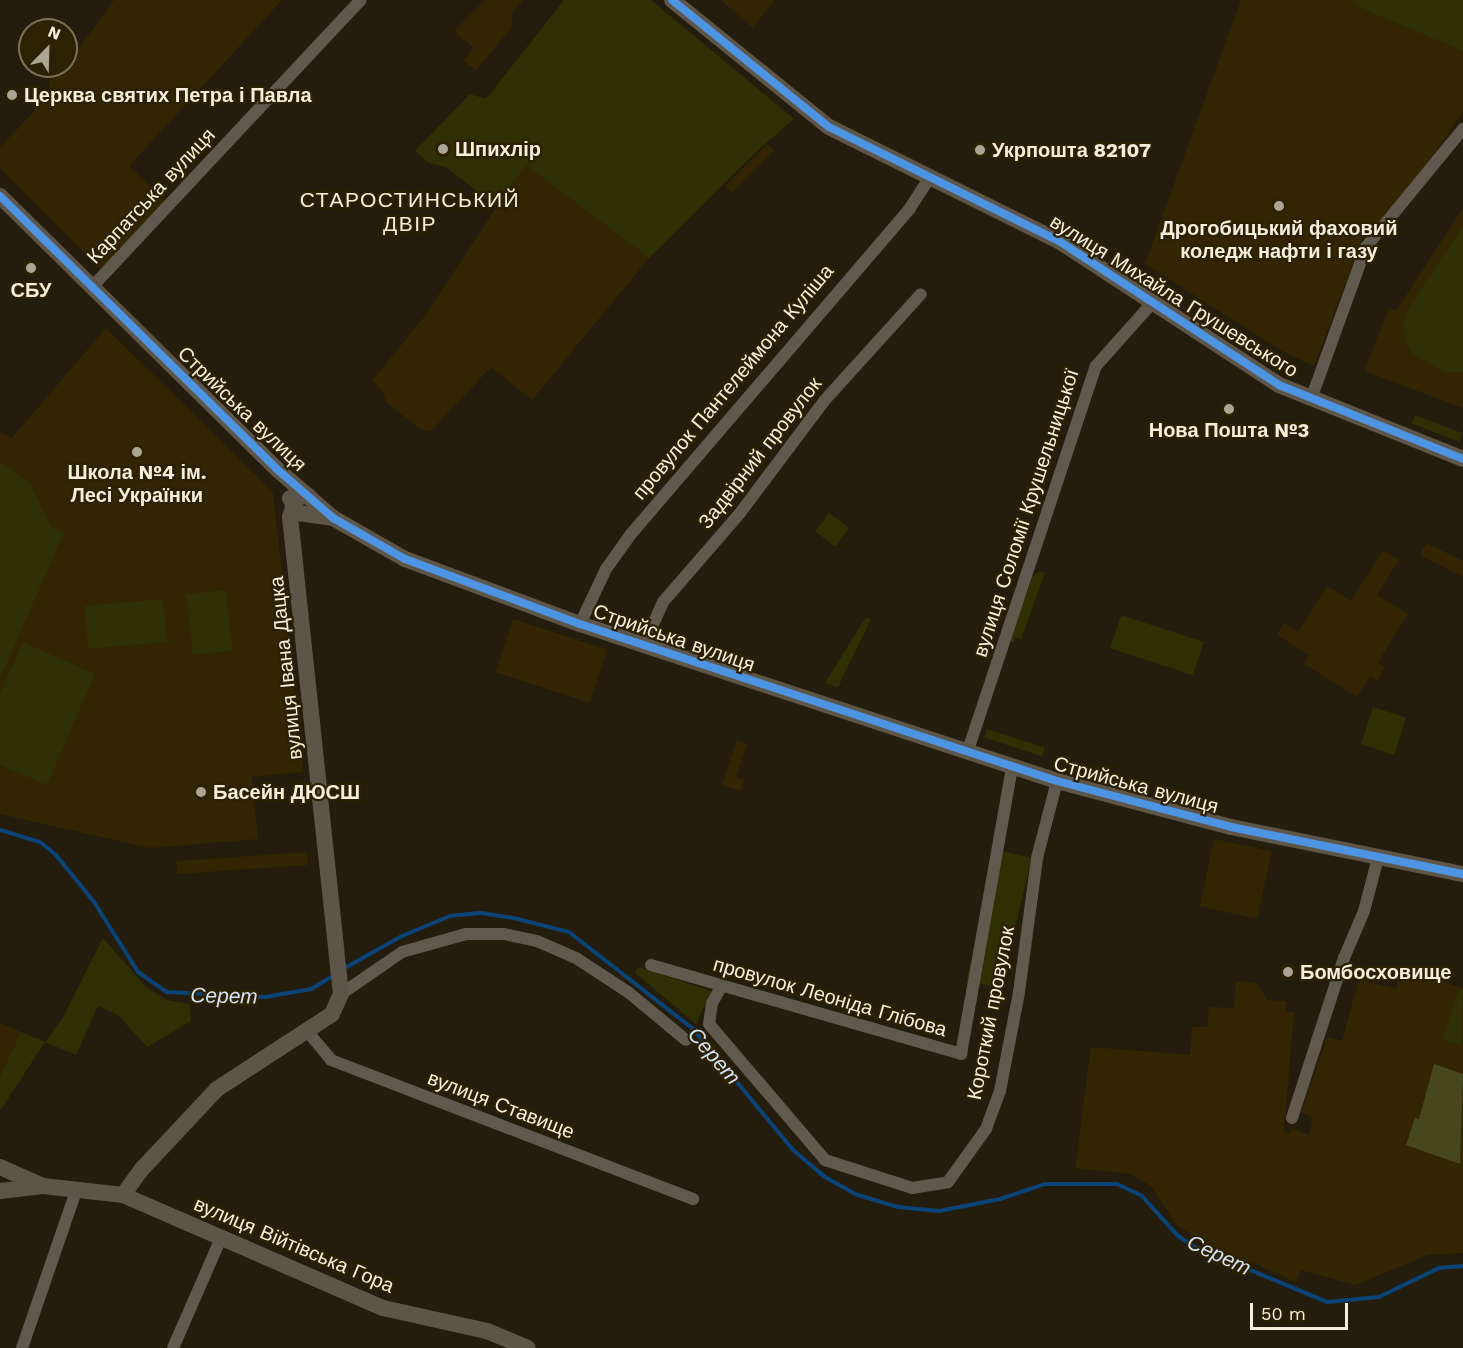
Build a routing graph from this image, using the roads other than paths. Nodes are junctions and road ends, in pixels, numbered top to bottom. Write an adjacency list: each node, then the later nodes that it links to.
1 (361, 0): 6 (street, Карпатська вулиця)
2 (672, 0): 4 (street, вулиця Михайла Грушевського)
3 (1463, 129): 9 (street)
4 (932, 176): 8 (street, вулиця Михайла Грушевського); 15 (street, провулок Пантелеймона Куліша)
5 (0, 196): 6 (street, Стрийська вулиця)
6 (92, 287): 11 (street, Стрийська вулиця)
7 (921, 294): 16 (street, Задвірний провулок)
8 (1153, 302): 9 (street, вулиця Михайла Грушевського); 17 (street, вулиця Соломії Крушельницької)
9 (1311, 399): 10 (street, вулиця Михайла Грушевського)
10 (1463, 459)
11 (278, 471): 12 (street, Стрийська вулиця); 13 (street, Стрийська вулиця)
12 (309, 496): 13 (street); 14 (street, Стрийська вулиця)
13 (299, 510): 14 (street, Стрийська вулиця); 24 (street, вулиця Івана Дацка)
14 (333, 518): 15 (street, Стрийська вулиця)
15 (580, 624): 16 (street, Стрийська вулиця)
16 (644, 645): 17 (street, Стрийська вулиця)
17 (967, 753): 18 (street, Стрийська вулиця)
18 (1012, 767): 19 (street, Стрийська вулиця); 23 (street, провулок Леоніда Глібова)
19 (1057, 781): 20 (street, Стрийська вулиця); 23 (street, Короткий провулок)
20 (1378, 858): 21 (street, Стрийська вулиця); 27 (street)
21 (1463, 874)
22 (651, 965): 23 (street, провулок Леоніда Глібова)
23 (721, 987)
24 (341, 988): 25 (street); 26 (street)
25 (307, 1031): 32 (street); 33 (street, вулиця Ставище)
26 (686, 1040)
27 (1292, 1118)
28 (0, 1167): 29 (street, вулиця Війтівська Гора)
29 (43, 1186): 30 (street, вулиця Війтівська Гора); 31 (street, вулиця Війтівська Гора)
30 (77, 1188): 32 (street, вулиця Війтівська Гора); 36 (street)
31 (0, 1191)
32 (123, 1195): 34 (street, вулиця Війтівська Гора)
33 (693, 1199)
34 (222, 1236): 35 (street, вулиця Війтівська Гора); 37 (street)
35 (504, 1343): 38 (street, вулиця Війтівська Гора)
36 (22, 1348)
37 (173, 1348)
38 (528, 1348)

